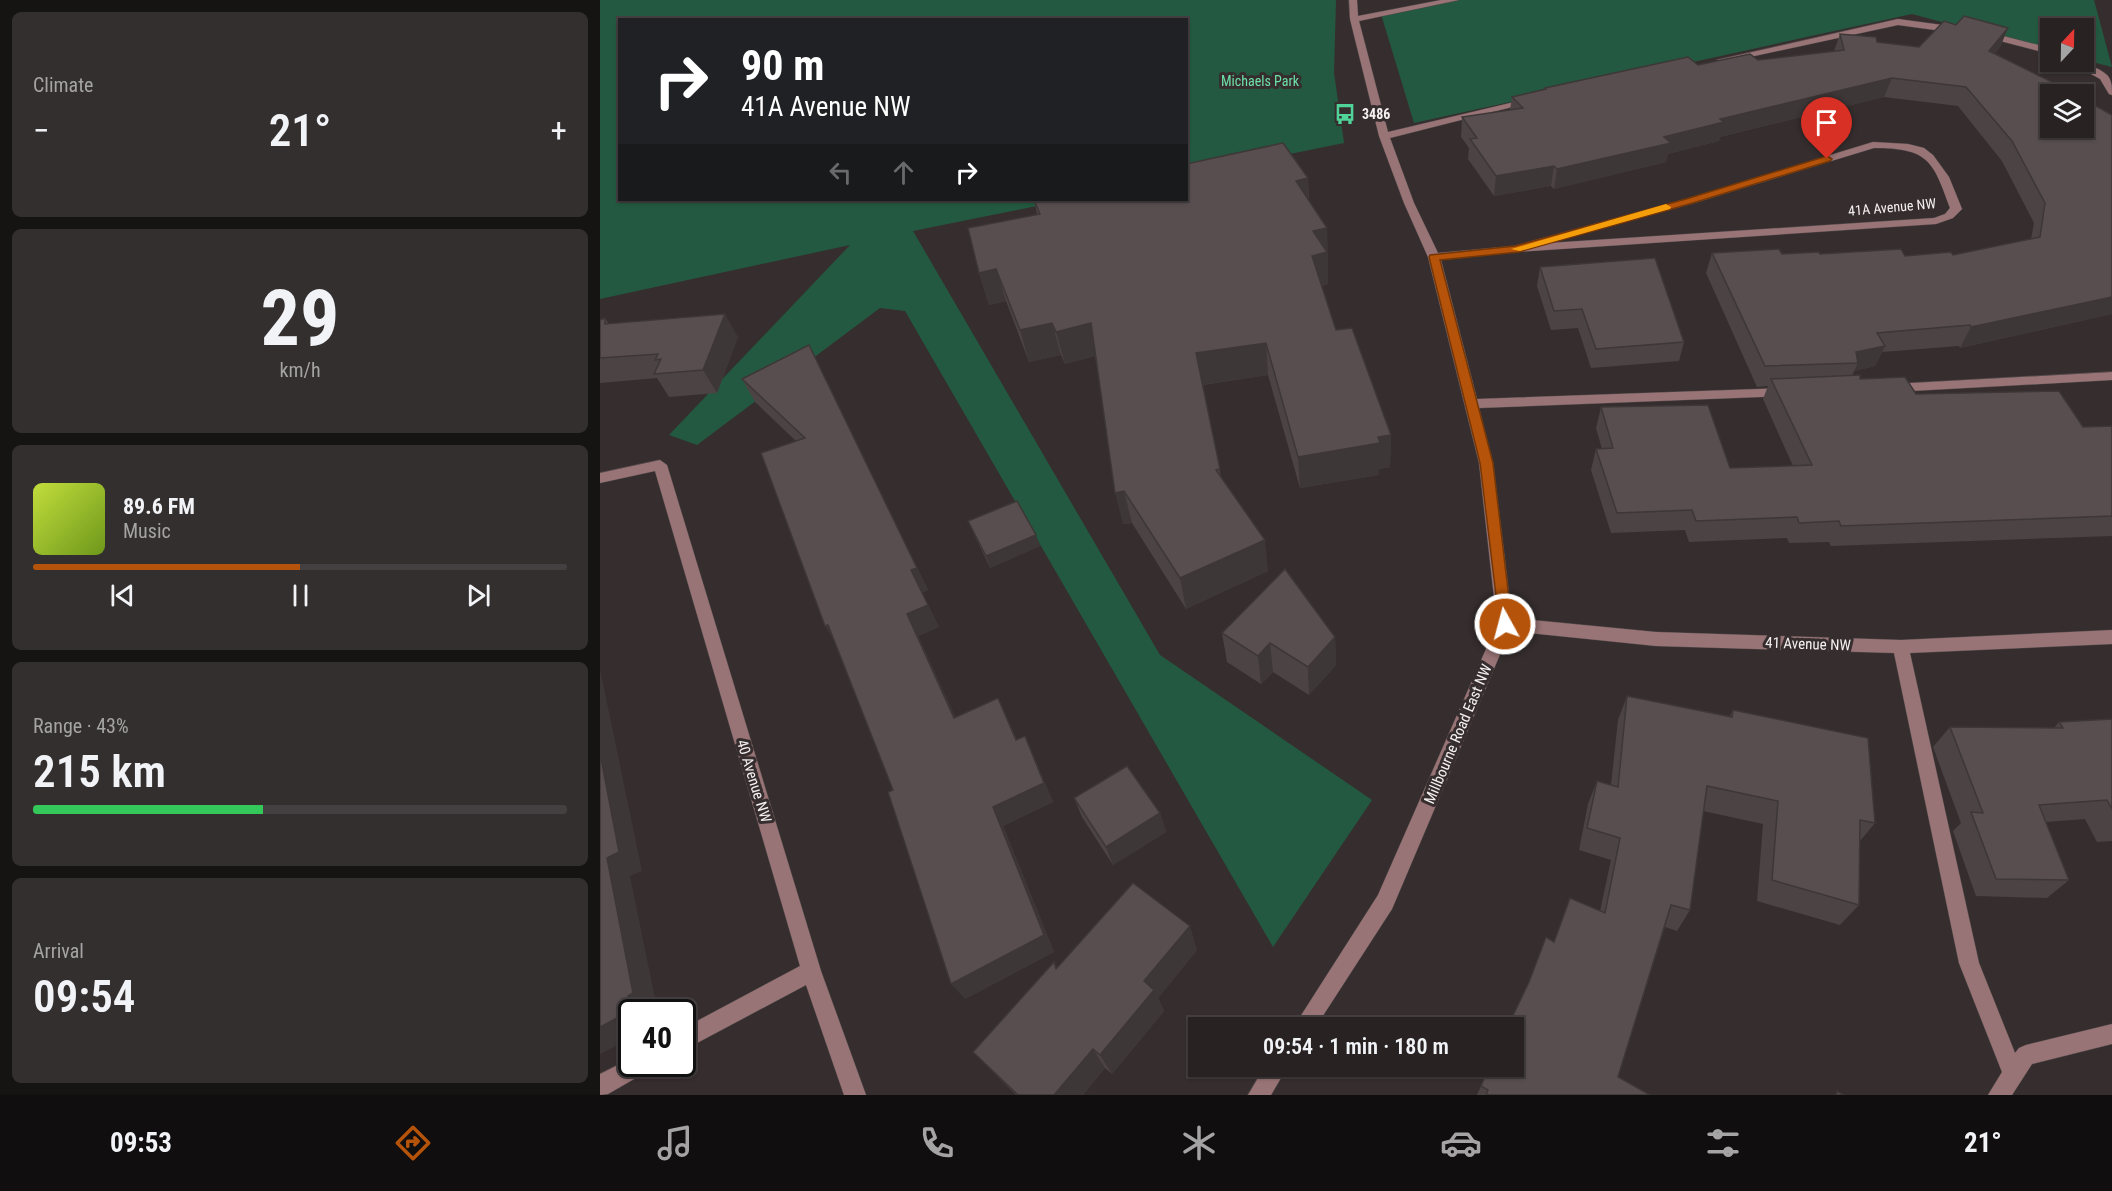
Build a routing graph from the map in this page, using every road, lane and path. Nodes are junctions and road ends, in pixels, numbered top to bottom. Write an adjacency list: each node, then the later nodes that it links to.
1 (1353, 0): 3 (street)
2 (1455, 0): 3 (street)
3 (1354, 19): 11 (street)
4 (1966, 31): 7 (street)
5 (1978, 32): 6 (street)
6 (2040, 48)
7 (1714, 62)
8 (2094, 72): 9 (street)
9 (2112, 92)
10 (1541, 99): 11 (street)
11 (1384, 136): 13 (street)
12 (1515, 249): 12 (street, 41A Avenue NW); 13 (street, 41A Avenue NW)
13 (1434, 257): 17 (street)
14 (2112, 376): 15 (street)
15 (1880, 389)
16 (1797, 392): 17 (street)
17 (1471, 404): 19 (street)
18 (600, 478): 22 (street, 40 Avenue NW)
19 (1505, 624): 21 (street, 41 Avenue NW); 23 (street, Millbourne Road East NW)
20 (2112, 637): 21 (street, 41 Avenue NW)
21 (1900, 647): 26 (street)
22 (811, 971): 24 (street); 30 (street, 40 Avenue NW)
23 (1310, 1017)
24 (696, 1033)
25 (2112, 1034): 26 (street)
26 (2013, 1074): 32 (street)
27 (618, 1076): 29 (street)
28 (1271, 1077): 31 (street)
29 (600, 1086)
30 (855, 1095)
31 (1259, 1095)
32 (1999, 1095)

